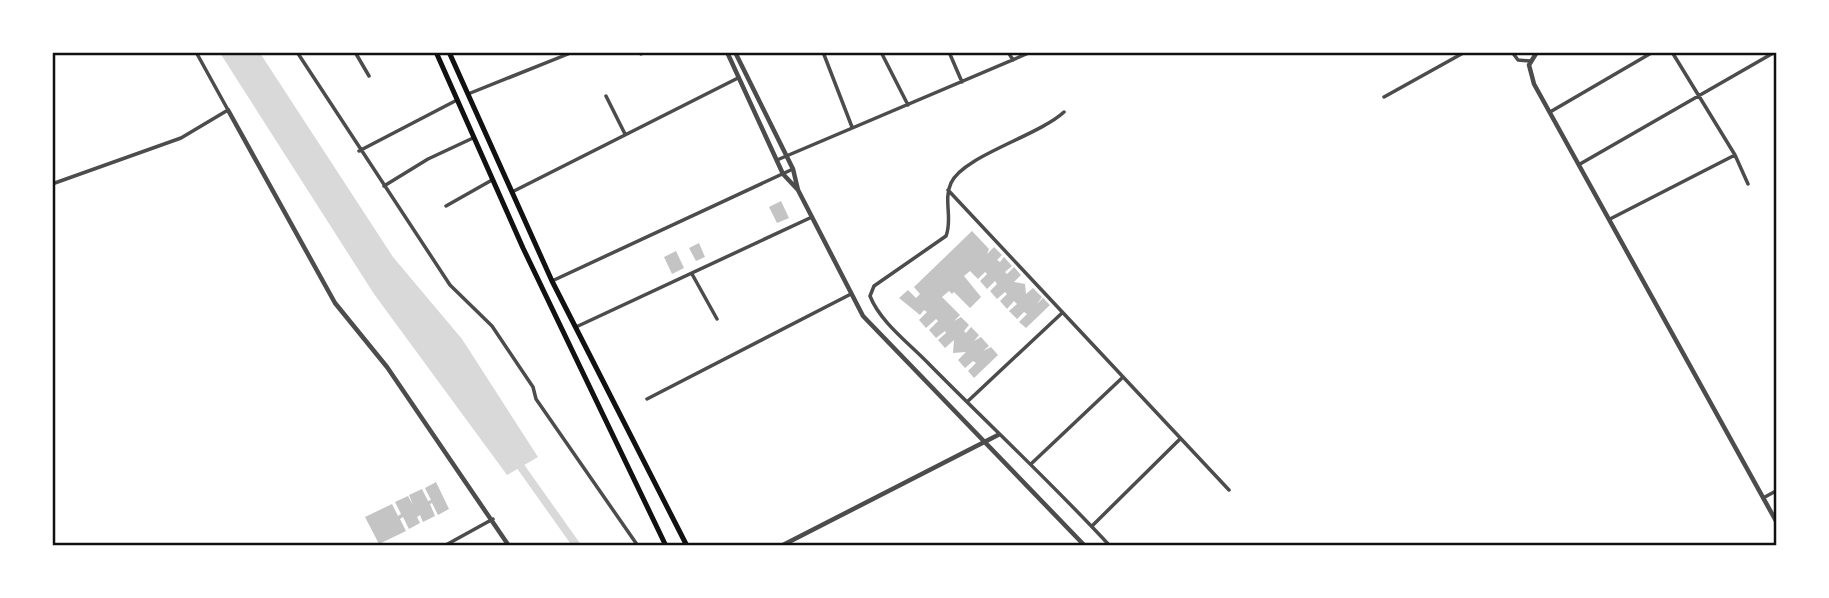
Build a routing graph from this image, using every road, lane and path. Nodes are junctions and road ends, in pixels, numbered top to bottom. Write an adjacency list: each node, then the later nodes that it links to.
1 (297, 52): 37 (street)
2 (355, 52): 22 (street)
3 (436, 52): 29 (highway)
4 (449, 52): 25 (highway)
5 (573, 52): 25 (street)
6 (727, 52): 23 (street)
7 (735, 52): 39 (street)
8 (823, 52): 34 (street)
9 (881, 52): 30 (street)
10 (949, 52): 24 (street)
11 (1008, 52): 20 (street)
12 (1031, 52): 20 (street)
13 (1465, 52): 28 (street)
14 (1512, 52): 21 (street)
15 (1537, 52): 21 (street)
16 (1653, 52): 33 (street)
17 (1672, 52): 26 (street)
18 (1775, 52): 26 (street)
19 (199, 53): 31 (street)
20 (1013, 60): 24 (street)
21 (1530, 61): 33 (street)
22 (369, 76)
23 (738, 78): 35 (street); 40 (street)
24 (962, 82): 30 (street)
25 (466, 94): 50 (highway)
26 (1698, 95): 38 (street); 41 (street)
27 (606, 96): 35 (street)
28 (1384, 97)
29 (457, 100): 36 (highway); 37 (street)
30 (908, 105): 34 (street)
31 (228, 110): 45 (street); 69 (street)
32 (1064, 112): 49 (street)
33 (1550, 112): 41 (street)
34 (852, 127): 39 (street)
35 (625, 134): 50 (street)
36 (473, 138): 44 (highway); 47 (street)
37 (359, 151): 47 (street)
38 (1735, 155): 46 (street); 53 (street)
39 (788, 156): 40 (street); 42 (street)
40 (777, 160): 43 (street)
41 (1580, 164): 53 (street)
42 (793, 169): 43 (street); 48 (street)
43 (783, 174): 48 (street); 55 (street)
44 (492, 180): 51 (street); 75 (highway)
45 (52, 184)
46 (1748, 184)
47 (384, 186): 74 (street)
48 (798, 190): 52 (street)
49 (948, 190): 57 (street); 62 (street)
50 (510, 193): 55 (highway)
51 (446, 206)
52 (812, 217): 54 (street); 56 (street)
53 (1610, 219): 68 (street)
54 (692, 274): 58 (street); 59 (street)
55 (552, 281): 59 (highway)
56 (851, 294): 61 (street); 78 (street)
57 (1062, 313): 60 (street); 62 (street)
58 (718, 319)
59 (576, 327): 76 (highway)
60 (1122, 379): 64 (street); 65 (street)
61 (647, 399)
62 (967, 402): 63 (street)
63 (998, 435): 65 (street); 77 (street)
64 (1180, 439): 66 (street); 71 (street)
65 (1032, 463): 71 (street)
66 (1229, 490)
67 (1776, 491): 68 (street)
68 (1762, 498): 70 (street)
69 (493, 519): 72 (street); 73 (street)
70 (1776, 521)
71 (1091, 526): 79 (street)
72 (444, 545)
73 (509, 545)
74 (638, 545)
75 (666, 545)
76 (687, 545)
77 (781, 545)
78 (1085, 545)
79 (1110, 545)

